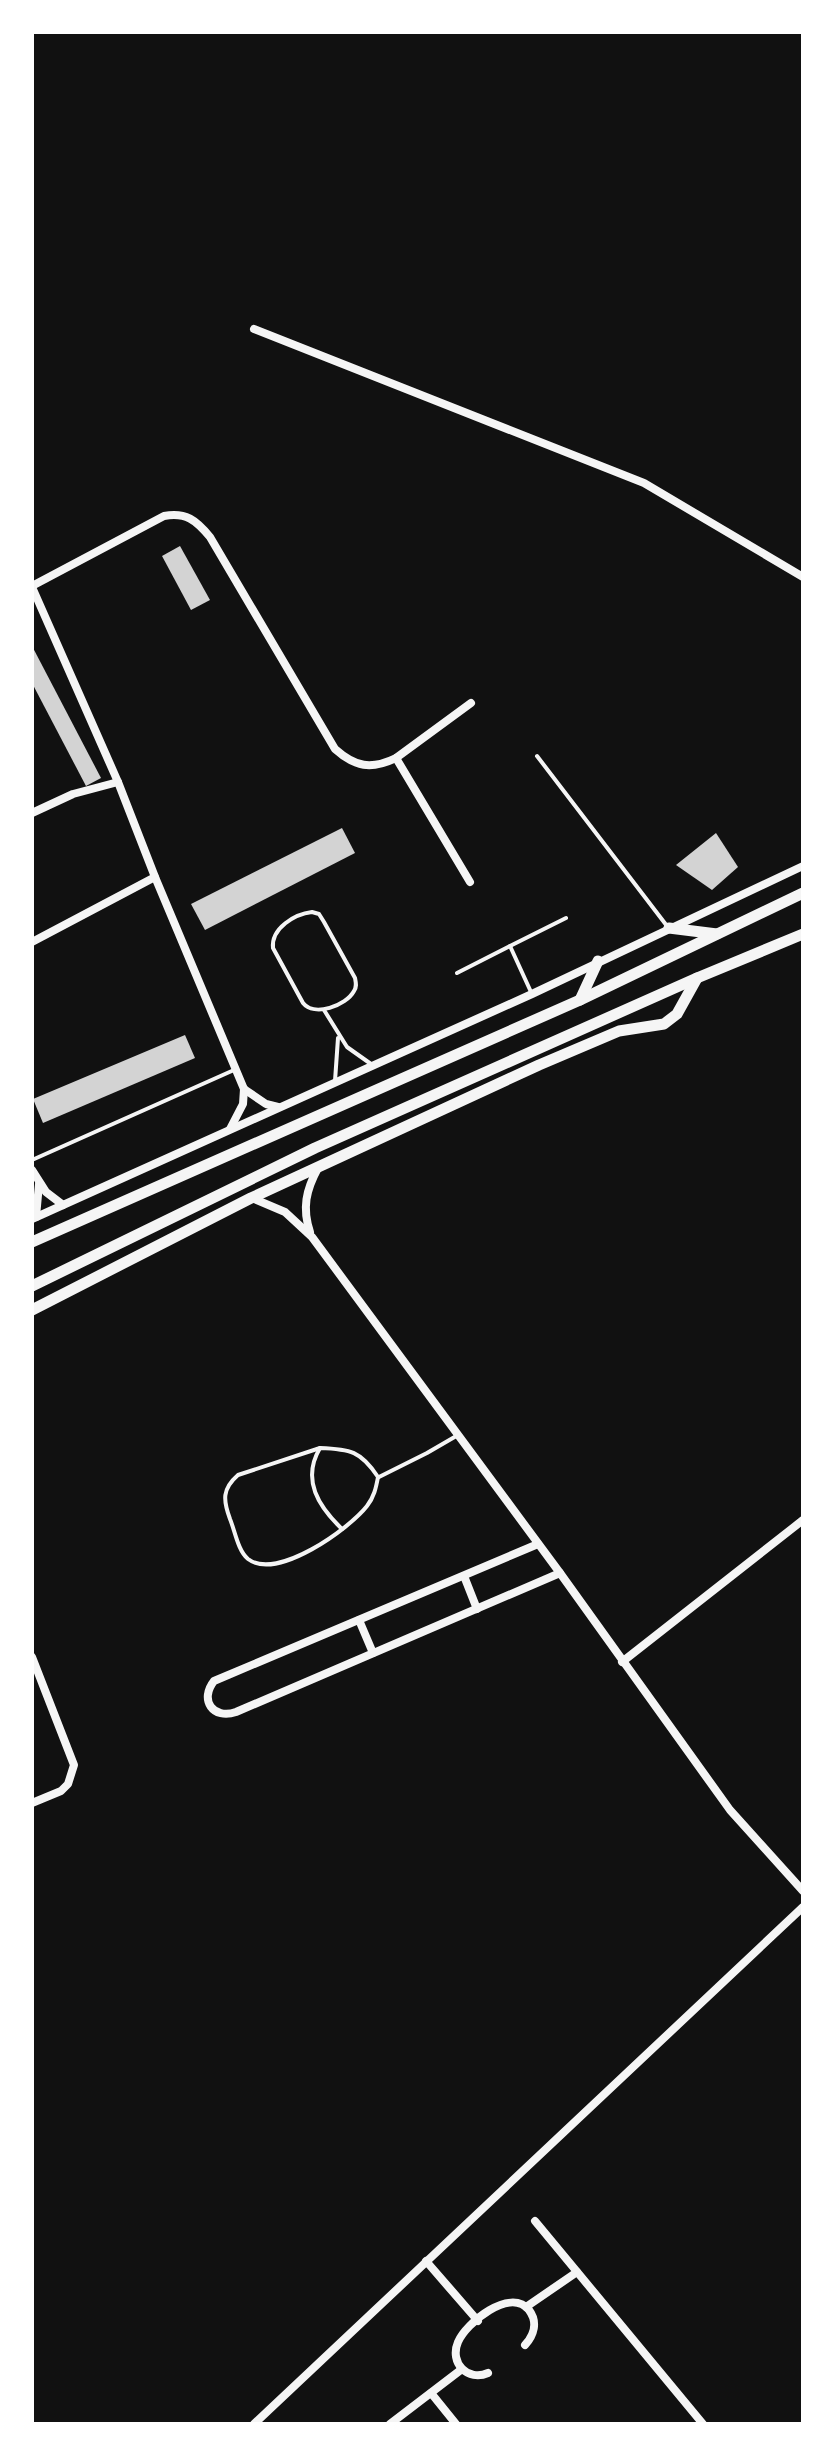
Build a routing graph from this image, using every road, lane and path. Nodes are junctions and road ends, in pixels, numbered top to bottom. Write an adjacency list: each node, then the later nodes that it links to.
1 (254, 329): 2 (street)
2 (803, 577)
3 (32, 587): 6 (street); 7 (street)
4 (471, 703): 6 (street)
5 (537, 756): 14 (lane)
6 (396, 758): 11 (street)
7 (118, 782): 8 (street); 10 (street)
8 (32, 813)
9 (803, 866): 14 (street)
10 (155, 877): 17 (street); 29 (street)
11 (470, 882)
12 (803, 893): 15 (main road)
13 (566, 918): 19 (lane)
14 (669, 928): 15 (main road); 21 (street)
15 (718, 934): 25 (main road)
16 (803, 934): 20 (main road)
17 (32, 942)
18 (803, 942): 20 (main road)
19 (510, 946): 22 (lane); 24 (lane)
20 (745, 957): 23 (main road)
21 (598, 961): 24 (street); 25 (main road)
22 (457, 973)
23 (697, 978): 35 (main road); 43 (main road)
24 (532, 994): 28 (street)
25 (580, 1000): 42 (main road)
26 (324, 1010): 26 (lane); 27 (lane)
27 (338, 1035): 28 (lane); 30 (lane)
28 (372, 1065): 30 (street)
29 (236, 1070): 31 (street); 34 (lane)
30 (335, 1081): 32 (street)
31 (244, 1089): 32 (street); 33 (street)
32 (278, 1107): 33 (street)
33 (229, 1131): 39 (street)
34 (32, 1160)
35 (318, 1168): 38 (main road); 41 (street)
36 (32, 1170): 37 (street)
37 (39, 1183): 39 (street); 40 (street)
38 (251, 1198): 41 (street); 44 (main road)
39 (63, 1205): 40 (street)
40 (34, 1218)
41 (312, 1237): 45 (street)
42 (32, 1242)
43 (32, 1286)
44 (32, 1310)
45 (458, 1435): 47 (lane); 50 (street)
46 (320, 1448): 47 (lane); 49 (lane); 49 (lane)
47 (378, 1477): 49 (lane)
48 (803, 1520): 57 (street)
49 (342, 1529)
50 (538, 1544): 51 (street); 52 (street)
51 (560, 1573): 53 (street); 57 (street)
52 (464, 1576): 53 (street); 54 (street)
53 (477, 1609): 55 (street)
54 (359, 1620): 55 (street); 55 (street)
55 (373, 1653)
56 (32, 1657): 58 (street)
57 (622, 1662): 59 (street)
58 (32, 1803)
59 (803, 1891)
60 (803, 1907): 62 (street)
61 (535, 2221): 63 (street)
62 (426, 2261): 65 (street); 70 (street)
63 (577, 2272): 64 (street); 73 (street)
64 (526, 2307): 65 (street); 66 (street)
65 (478, 2321): 67 (street)
66 (525, 2345)
67 (462, 2369): 68 (street); 69 (street)
68 (488, 2373)
69 (431, 2393): 71 (street); 72 (street)
70 (254, 2424)
71 (390, 2424)
72 (456, 2424)
73 (703, 2424)

